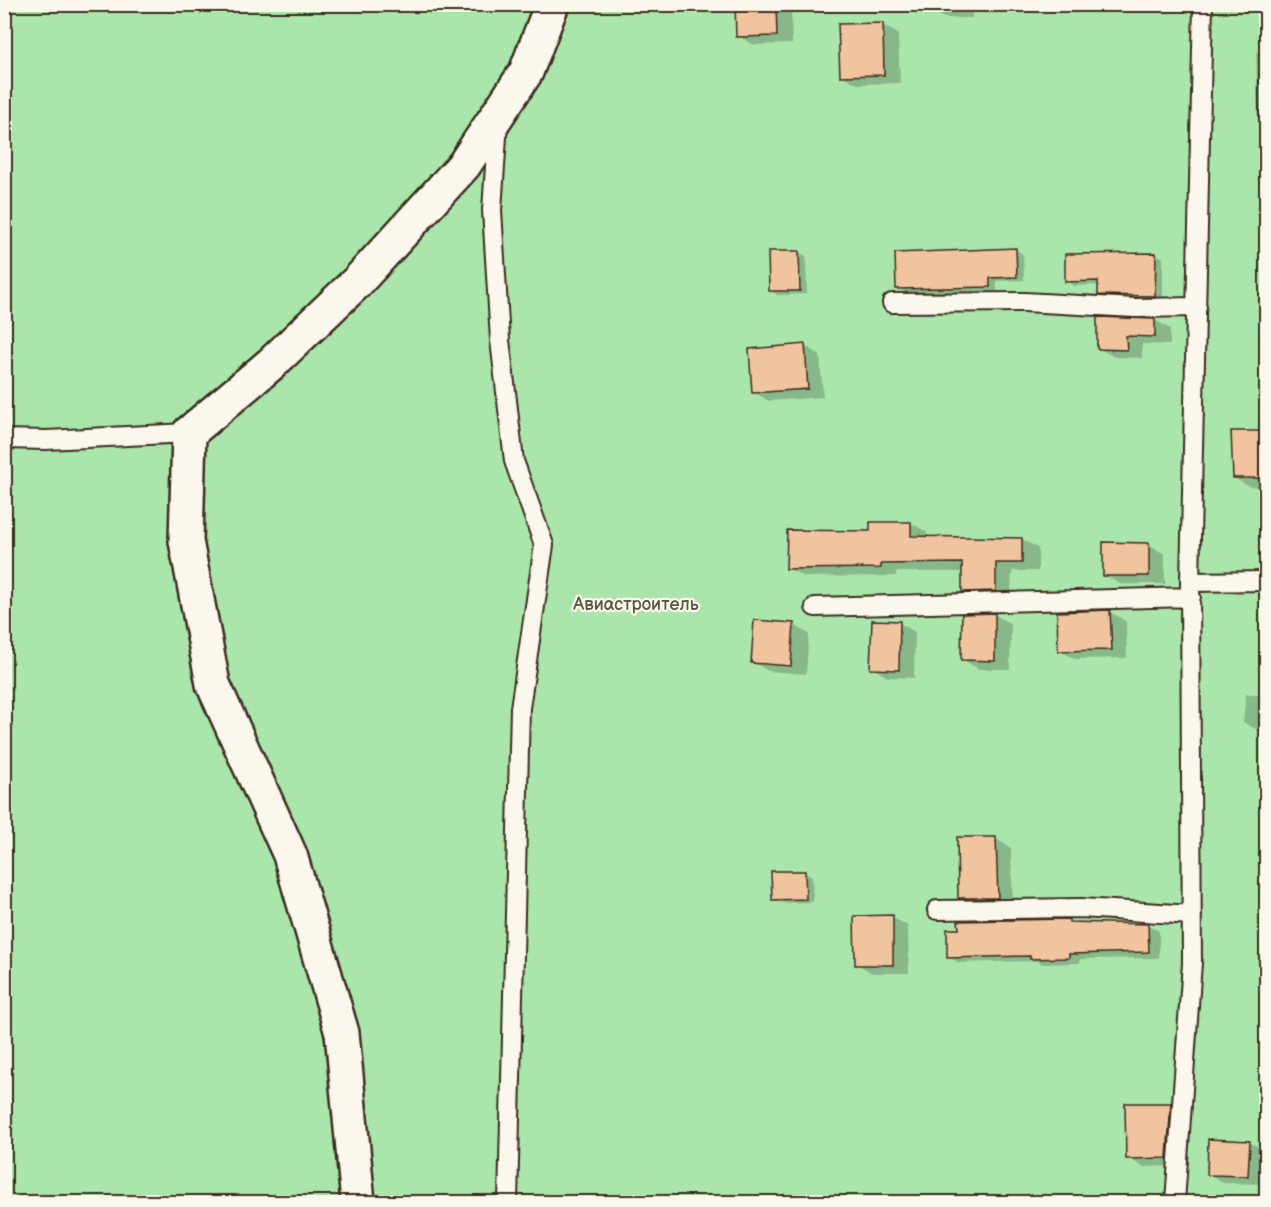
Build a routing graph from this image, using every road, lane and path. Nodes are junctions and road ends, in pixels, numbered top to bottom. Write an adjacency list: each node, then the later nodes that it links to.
1 (552, 4): 3 (street)
2 (1203, 4): 5 (lane)
3 (498, 114): 6 (street); 14 (lane)
4 (892, 303): 5 (lane)
5 (1197, 307): 9 (lane)
6 (189, 433): 7 (lane); 13 (street)
7 (4, 439)
8 (1266, 581): 9 (lane)
9 (1190, 589): 10 (lane); 12 (lane)
10 (815, 607)
11 (936, 910): 12 (lane)
12 (1192, 915): 15 (lane)
13 (358, 1203)
14 (508, 1203)
15 (1175, 1203)

